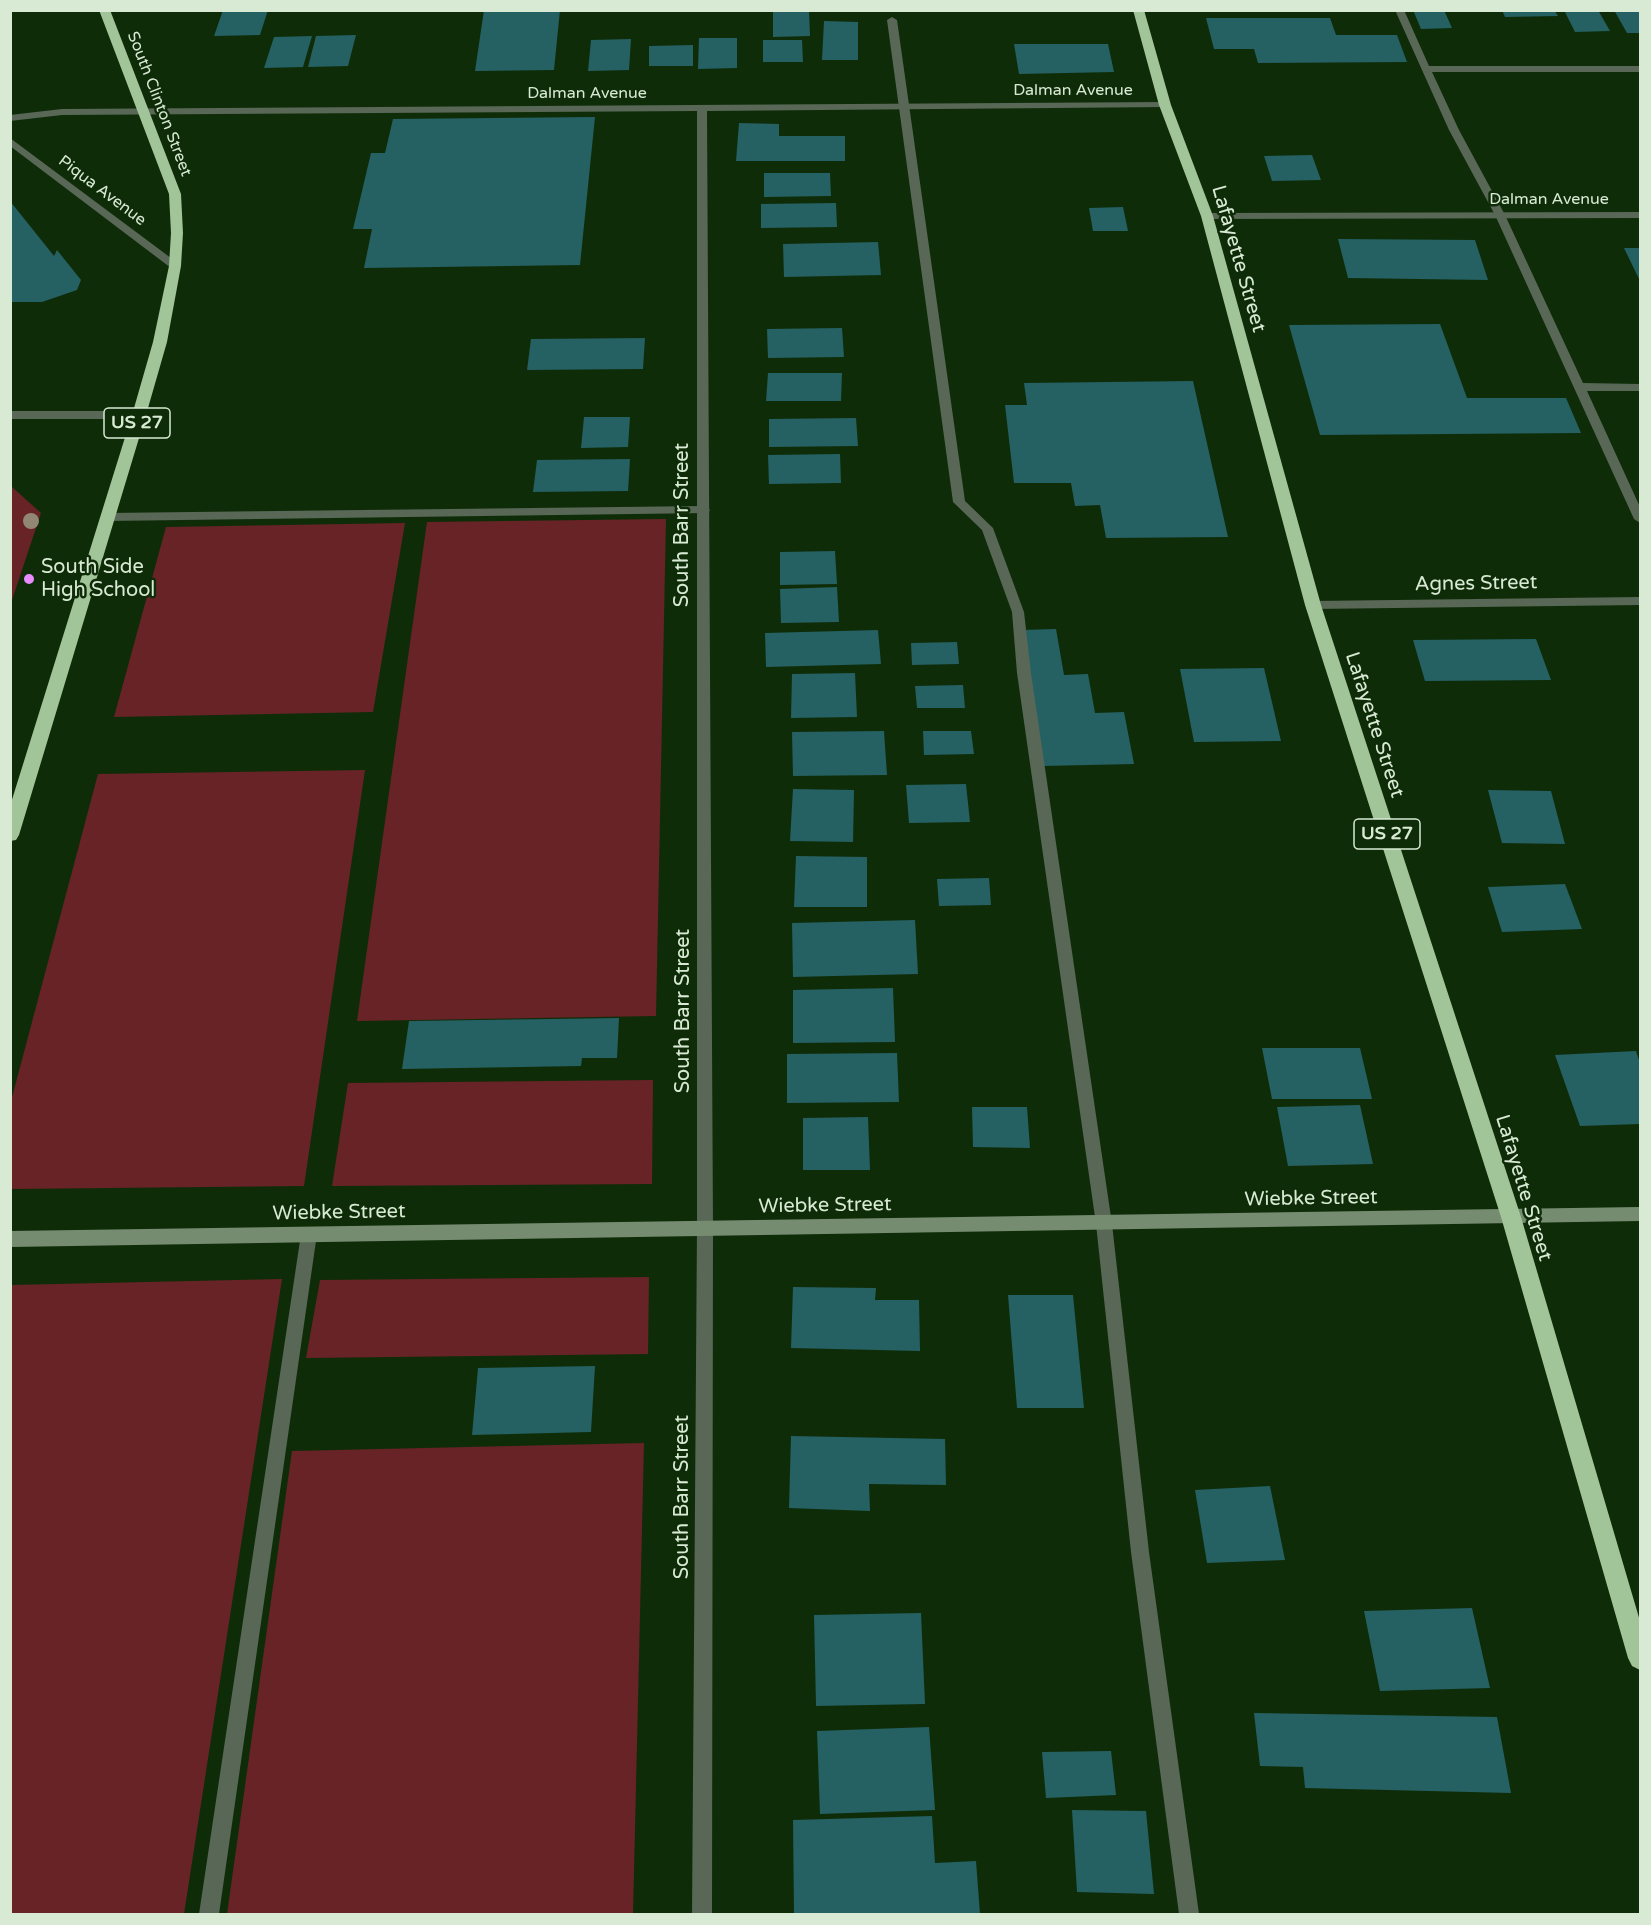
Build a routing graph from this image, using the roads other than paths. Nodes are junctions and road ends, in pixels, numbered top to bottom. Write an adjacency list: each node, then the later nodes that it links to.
1 (104, 10): 10 (highway, South Clinton Street / US 27)
2 (1138, 10): 7 (highway, Lafayette Street / US 27)
3 (1399, 10): 5 (street)
4 (892, 20): 8 (street)
5 (1426, 69): 6 (street); 13 (street)
6 (1641, 69)
7 (1165, 105): 8 (street, Dalman Avenue); 15 (highway, Lafayette Street / US 27)
8 (904, 107): 9 (street, Dalman Avenue); 29 (street)
9 (702, 108): 10 (street, Dalman Avenue); 21 (street, South Barr Street)
10 (143, 112): 11 (street, Dalman Avenue); 16 (highway, South Clinton Street / US 27)
11 (10, 118)
12 (10, 141): 16 (street, Piqua Avenue)
13 (1500, 215): 14 (street, Dalman Avenue); 15 (street, Dalman Avenue); 17 (street)
14 (1641, 215)
15 (1207, 216): 25 (highway, Lafayette Street / US 27)
16 (175, 266): 19 (highway, South Clinton Street / US 27)
17 (1581, 387): 18 (street); 23 (street)
18 (1641, 387)
19 (139, 415): 20 (street); 22 (highway, South Clinton Street / US 27)
20 (10, 416)
21 (704, 510): 22 (street); 30 (street, South Barr Street)
22 (107, 517): 26 (highway, South Clinton Street / US 27)
23 (1641, 519)
24 (1641, 601): 25 (street, Agnes Street)
25 (1313, 606): 28 (highway, Lafayette Street / US 27)
26 (10, 835)
27 (1641, 1214): 28 (street, Wiebke Street)
28 (1511, 1217): 29 (street, Wiebke Street); 33 (highway, Lafayette Street / US 27)
29 (1104, 1224): 30 (street, Wiebke Street); 36 (street)
30 (705, 1228): 31 (street, Wiebke Street); 35 (street, South Barr Street)
31 (309, 1234): 32 (street, Wiebke Street); 34 (street)
32 (10, 1239)
33 (1641, 1658)
34 (208, 1914)
35 (702, 1914)
36 (1190, 1914)

